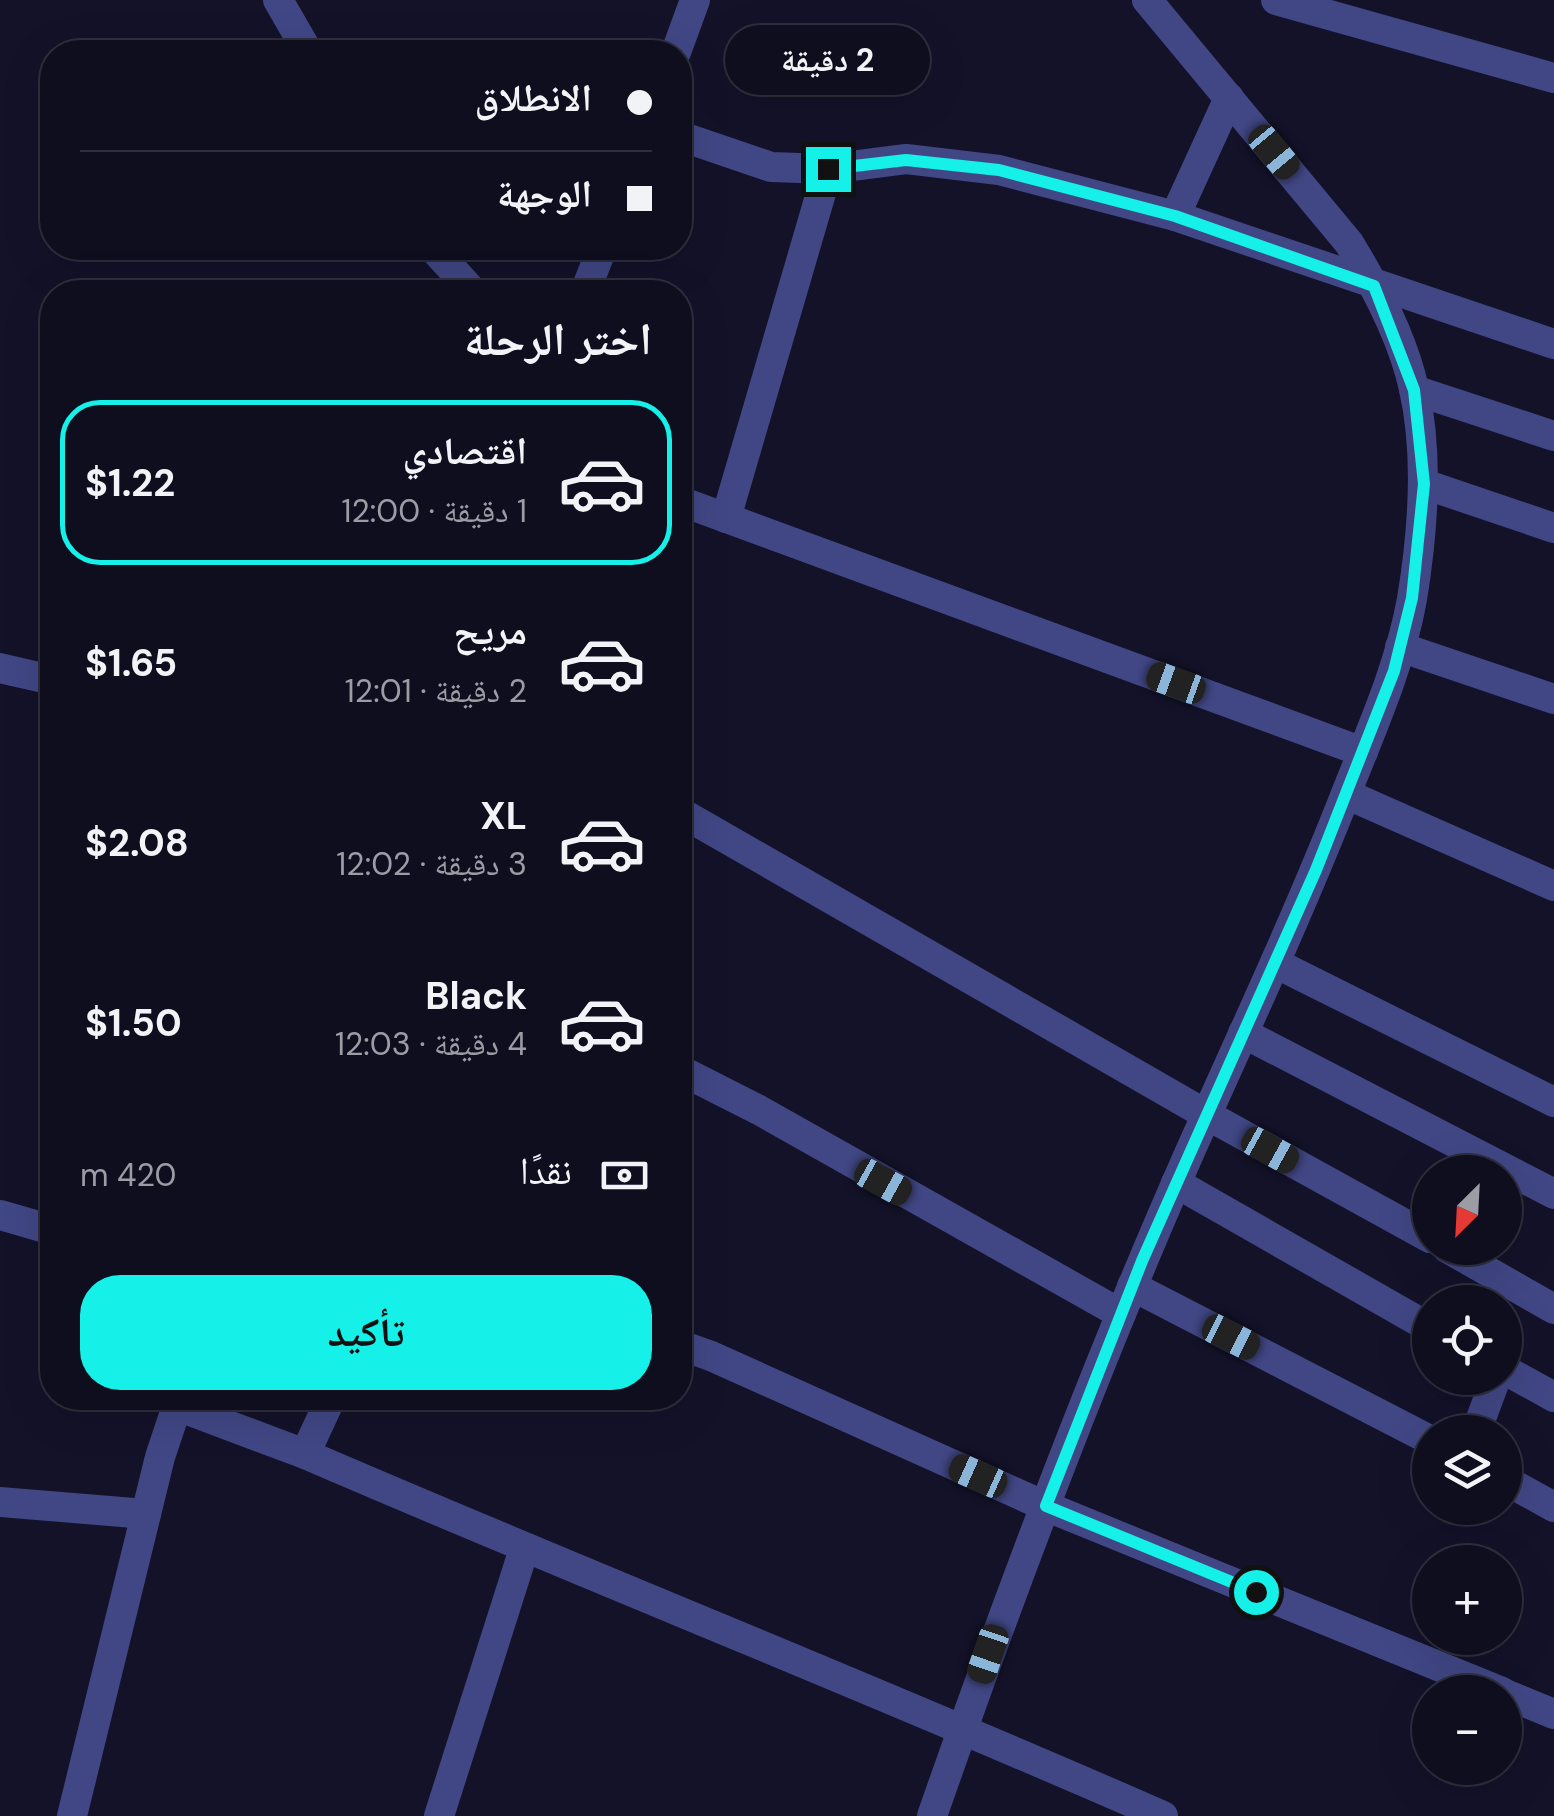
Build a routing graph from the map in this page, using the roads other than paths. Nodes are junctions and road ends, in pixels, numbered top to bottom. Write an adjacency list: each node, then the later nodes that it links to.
1 (278, 0): 5 (street)
2 (695, 0): 6 (street)
3 (1148, 0): 8 (street)
4 (1276, 0): 7 (street)
5 (301, 40)
6 (680, 40)
7 (1554, 78)
8 (1230, 98): 11 (street); 14 (street)
9 (692, 140): 10 (street)
10 (828, 169): 11 (street); 20 (street)
11 (1175, 216): 14 (street)
12 (444, 260): 13 (street)
13 (462, 280)
14 (1374, 286): 15 (street); 16 (street)
15 (1554, 344)
16 (1414, 390): 17 (street); 18 (street)
17 (1554, 436)
18 (1424, 484): 21 (street); 22 (street)
19 (692, 505): 20 (street)
20 (726, 518): 26 (street)
21 (1554, 528)
22 (1400, 647): 25 (street); 26 (street)
23 (0, 668): 24 (street)
24 (40, 677)
25 (1554, 700)
26 (1363, 752): 27 (street)
27 (1346, 794): 29 (street); 30 (street)
28 (692, 819): 34 (street)
29 (1554, 886)
30 (1274, 963): 31 (street); 33 (street)
31 (1244, 1033): 34 (street); 35 (street)
32 (692, 1076): 43 (street)
33 (1554, 1102)
34 (1207, 1115): 37 (street); 41 (street)
35 (1456, 1155)
36 (1522, 1182): 38 (street)
37 (1176, 1183): 43 (street); 45 (street)
38 (1554, 1194)
39 (0, 1215): 40 (street)
40 (40, 1227)
41 (1412, 1227)
42 (1477, 1265): 44 (street)
43 (1126, 1300): 52 (street); 56 (street)
44 (1554, 1309)
45 (1412, 1318)
46 (692, 1349): 56 (street)
47 (1522, 1379): 48 (street)
48 (1554, 1397)
49 (175, 1410): 58 (street)
50 (197, 1410): 53 (street)
51 (325, 1410): 53 (street)
52 (1412, 1432)
53 (305, 1454): 59 (street)
54 (1522, 1489): 57 (street)
55 (0, 1502): 58 (street)
56 (1046, 1506): 60 (street); 63 (street)
57 (1554, 1507)
58 (146, 1514): 64 (street)
59 (524, 1549): 63 (street); 65 (street)
60 (1460, 1675)
61 (1522, 1701): 62 (street)
62 (1554, 1714)
63 (963, 1728): 66 (street); 67 (street)
64 (72, 1816)
65 (439, 1816)
66 (932, 1816)
67 (1164, 1816)

